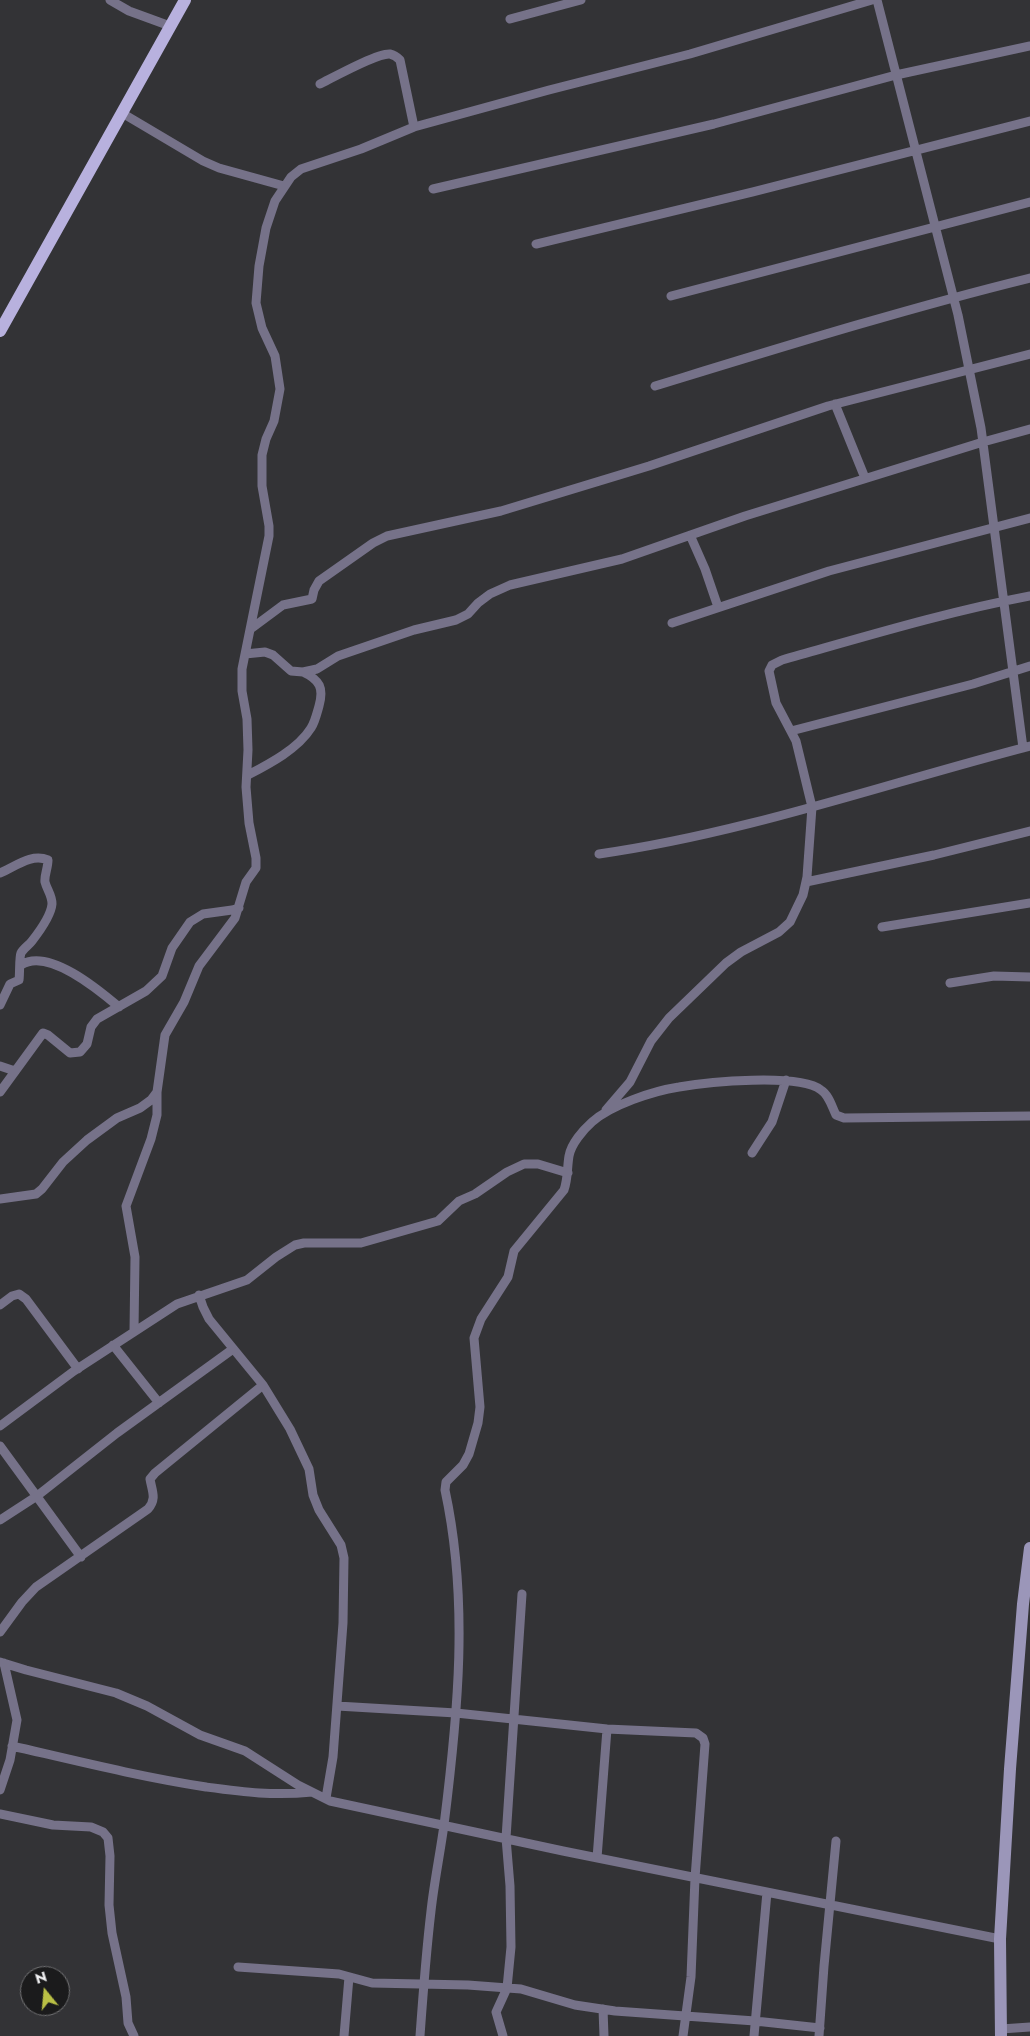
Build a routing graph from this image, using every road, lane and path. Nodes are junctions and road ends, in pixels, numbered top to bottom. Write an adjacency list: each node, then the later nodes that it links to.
1 (110, 0): 7 (street)
2 (185, 0): 7 (main road)
3 (581, 0): 6 (street)
4 (872, 0): 13 (street)
5 (877, 0): 9 (street)
6 (510, 19)
7 (170, 26): 11 (main road)
8 (1030, 46): 9 (street)
9 (896, 75): 14 (street); 16 (street)
10 (320, 84): 13 (street)
11 (122, 113): 15 (street); 23 (main road)
12 (1030, 121): 14 (street)
13 (414, 127): 15 (street)
14 (915, 151): 18 (street); 19 (street)
15 (284, 186): 38 (street)
16 (433, 189)
17 (1030, 202): 18 (street)
18 (934, 227): 21 (street); 22 (street)
19 (536, 244)
20 (1030, 278): 22 (street)
21 (670, 296)
22 (953, 297): 25 (street); 26 (street)
23 (0, 331)
24 (1030, 354): 25 (street)
25 (969, 369): 27 (street); 29 (street)
26 (655, 386)
27 (835, 404): 30 (street); 38 (street)
28 (1030, 429): 29 (street)
29 (983, 442): 30 (street); 32 (street)
30 (865, 478): 33 (street)
31 (1030, 518): 32 (street)
32 (994, 528): 35 (street); 36 (street)
33 (690, 535): 36 (street); 41 (street)
34 (1030, 596): 35 (street)
35 (1003, 601): 42 (street); 43 (street)
36 (718, 607): 37 (street)
37 (672, 623)
38 (252, 628): 39 (street)
39 (245, 654): 41 (street); 45 (street)
40 (1030, 666): 42 (street)
41 (303, 672): 45 (street)
42 (1013, 672): 43 (street); 44 (street)
43 (791, 731): 46 (street)
44 (1026, 747): 46 (street)
45 (248, 775): 52 (street)
46 (812, 807): 48 (street); 50 (street)
47 (1030, 831): 50 (street)
48 (598, 854)
49 (0, 873): 54 (street)
50 (806, 882): 64 (street)
51 (1030, 903): 53 (street)
52 (239, 908): 58 (street); 63 (street)
53 (882, 927)
54 (21, 964): 57 (street); 58 (street)
55 (1030, 977): 56 (street)
56 (950, 984)
57 (0, 1005)
58 (119, 1007): 60 (street)
59 (0, 1066): 60 (street)
60 (15, 1071): 62 (street)
61 (786, 1080): 64 (street); 65 (street); 66 (street)
62 (0, 1092)
63 (157, 1092): 68 (street); 71 (street)
64 (603, 1113): 67 (street)
65 (1030, 1116)
66 (752, 1153)
67 (568, 1173): 69 (street); 87 (street)
68 (0, 1199)
69 (199, 1295): 71 (street); 73 (street)
70 (0, 1305): 74 (street)
71 (134, 1331): 72 (street)
72 (113, 1345): 74 (street); 76 (street)
73 (233, 1349): 75 (street); 76 (street)
74 (78, 1369): 77 (street)
75 (263, 1385): 82 (street); 86 (street)
76 (160, 1403): 79 (street)
77 (0, 1426)
78 (0, 1446): 79 (street)
79 (37, 1496): 80 (street); 82 (street)
80 (0, 1520)
81 (1030, 1548): 102 (main road)
82 (81, 1557): 84 (street)
83 (522, 1594): 88 (street)
84 (0, 1632)
85 (2, 1662): 90 (street); 92 (street)
86 (337, 1706): 87 (street); 93 (street)
87 (456, 1713): 88 (street); 95 (street)
88 (515, 1720): 89 (street); 96 (street)
89 (607, 1728): 98 (street); 99 (street)
90 (12, 1746): 91 (street); 92 (street)
91 (0, 1790)
92 (312, 1792): 93 (street)
93 (326, 1798): 95 (street)
94 (0, 1814): 113 (street)
95 (444, 1825): 96 (street); 105 (street)
96 (506, 1838): 98 (street); 106 (street)
97 (836, 1841): 101 (street)
98 (597, 1858): 99 (street)
99 (695, 1878): 100 (street); 108 (street)
100 (767, 1892): 101 (street); 109 (street)
101 (829, 1905): 102 (street); 111 (street)
102 (1000, 1940): 112 (main road)
103 (238, 1967): 104 (street)
104 (349, 1977): 105 (street); 114 (street)
105 (423, 1983): 106 (street); 115 (street)
106 (507, 1988): 107 (street); 116 (street)
107 (603, 2009): 108 (street); 117 (street)
108 (685, 2016): 109 (street); 118 (street)
109 (755, 2021): 111 (street); 119 (street)
110 (1030, 2027): 112 (street)
111 (820, 2032)
112 (1001, 2033)
113 (134, 2036)
114 (344, 2036)
115 (420, 2036)
116 (503, 2036)
117 (604, 2036)
118 (683, 2036)
119 (754, 2036)

